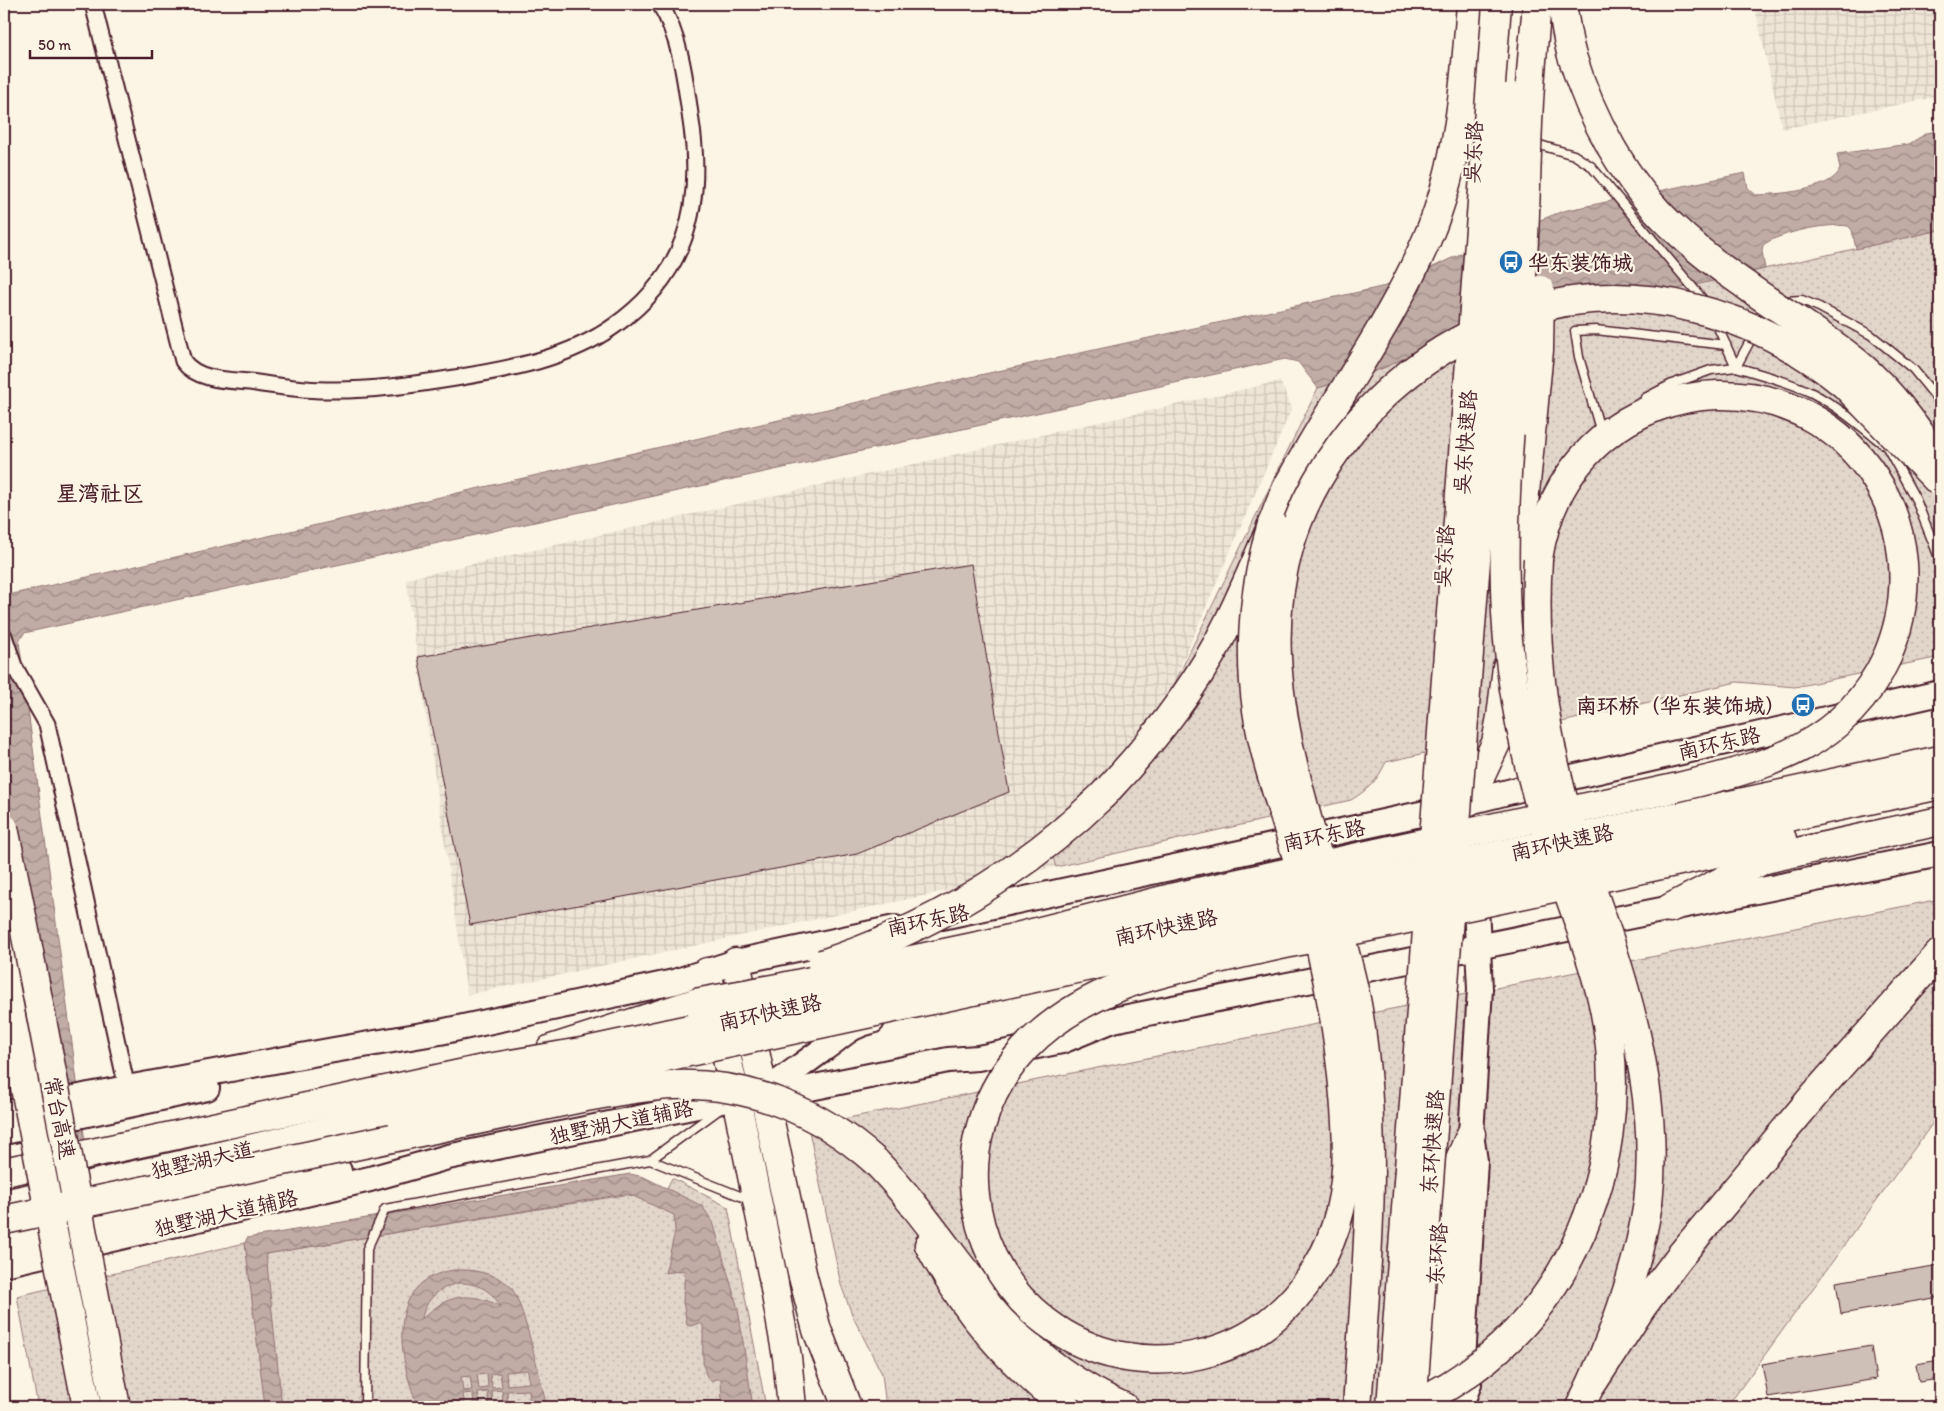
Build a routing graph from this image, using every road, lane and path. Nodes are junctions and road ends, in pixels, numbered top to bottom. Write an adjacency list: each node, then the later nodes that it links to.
1 (93, 4): 2 (street)
2 (660, 4)
3 (1471, 4): 21 (highway)
4 (1485, 4): 29 (main road, 吴东路)
5 (1497, 4): 33 (highway, 吴东快速路, bridge)
6 (1518, 4): 33 (highway, 吴东快速路, bridge)
7 (1530, 4): 11 (main road, 吴东路)
8 (1536, 4): 75 (highway, bridge)
9 (1546, 4): 27 (highway, bridge)
10 (1562, 4): 19 (highway, bridge)
11 (1510, 137): 12 (lane); 27 (main road, 吴东路)
12 (1726, 345): 13 (lane); 16 (lane)
13 (1736, 367): 14 (lane); 15 (lane); 18 (lane)
14 (1640, 401)
15 (1940, 402)
16 (1615, 415)
17 (1927, 435): 18 (lane)
18 (1887, 447): 22 (lane)
19 (1940, 464)
20 (1940, 482): 72 (highway, bridge)
21 (1272, 524): 28 (highway, bridge); 43 (highway, bridge)
22 (1940, 560)
23 (4, 636): 46 (street)
24 (1940, 693): 27 (main road, 南环东路)
25 (1940, 760): 45 (highway, 南环快速路, bridge)
26 (1940, 785): 51 (highway, 南环快速路, bridge)
27 (1469, 801): 29 (main road, 南环东路); 33 (main road, 吴东路); 37 (main road)
28 (1940, 806)
29 (1425, 813): 34 (main road, 吴东路); 40 (main road, 南环东路)
30 (1940, 821): 35 (highway)
31 (4, 828): 36 (highway, 常台高速, bridge)
32 (1940, 854): 35 (main road)
33 (1448, 884): 34 (main road); 37 (main road, 吴东路); 74 (highway, 东环快速路, bridge); 75 (highway, 东环快速路, bridge)
34 (1418, 907): 39 (main road, 吴东路); 48 (main road)
35 (1670, 908): 37 (main road)
36 (24, 926): 65 (highway, 常台高速, bridge); 66 (highway, bridge)
37 (1469, 949): 39 (main road); 53 (main road); 76 (main road, 东环路)
38 (1940, 953): 63 (highway)
39 (1414, 960): 48 (main road); 73 (main road)
40 (736, 962): 41 (main road, 南环东路); 48 (highway)
41 (707, 972): 44 (main road); 49 (highway)
42 (4, 980): 64 (highway, 常台高速, bridge)
43 (694, 1003): 45 (highway, bridge); 63 (highway, bridge)
44 (440, 1032): 46 (main road); 50 (main road)
45 (488, 1068): 47 (highway, 南环快速路, bridge)
46 (127, 1088): 50 (main road)
47 (391, 1088): 55 (highway, 独墅湖大道, bridge)
48 (764, 1092): 49 (main road); 69 (highway)
49 (736, 1098): 54 (lane); 57 (highway); 61 (main road, 独墅湖大道辅路, bridge)
50 (90, 1104): 52 (main road, bridge)
51 (399, 1114): 58 (highway, 独墅湖大道, bridge)
52 (14, 1121)
53 (1471, 1134): 77 (highway); 78 (main road)
54 (650, 1160): 57 (lane); 67 (lane)
55 (4, 1172)
56 (892, 1178): 59 (highway, bridge); 70 (highway); 71 (highway)
57 (758, 1202): 68 (highway)
58 (4, 1204)
59 (4, 1220)
60 (4, 1242): 61 (main road, 独墅湖大道辅路)
61 (38, 1245): 62 (main road, 独墅湖大道辅路)
62 (4, 1264)
63 (1586, 1395)
64 (87, 1407)
65 (116, 1407)
66 (129, 1407)
67 (365, 1407)
68 (792, 1407)
69 (846, 1407)
70 (1066, 1407)
71 (1124, 1407)
72 (1357, 1407)
73 (1380, 1407)
74 (1391, 1407)
75 (1410, 1407)
76 (1425, 1407)
77 (1439, 1407)
78 (1460, 1407)

